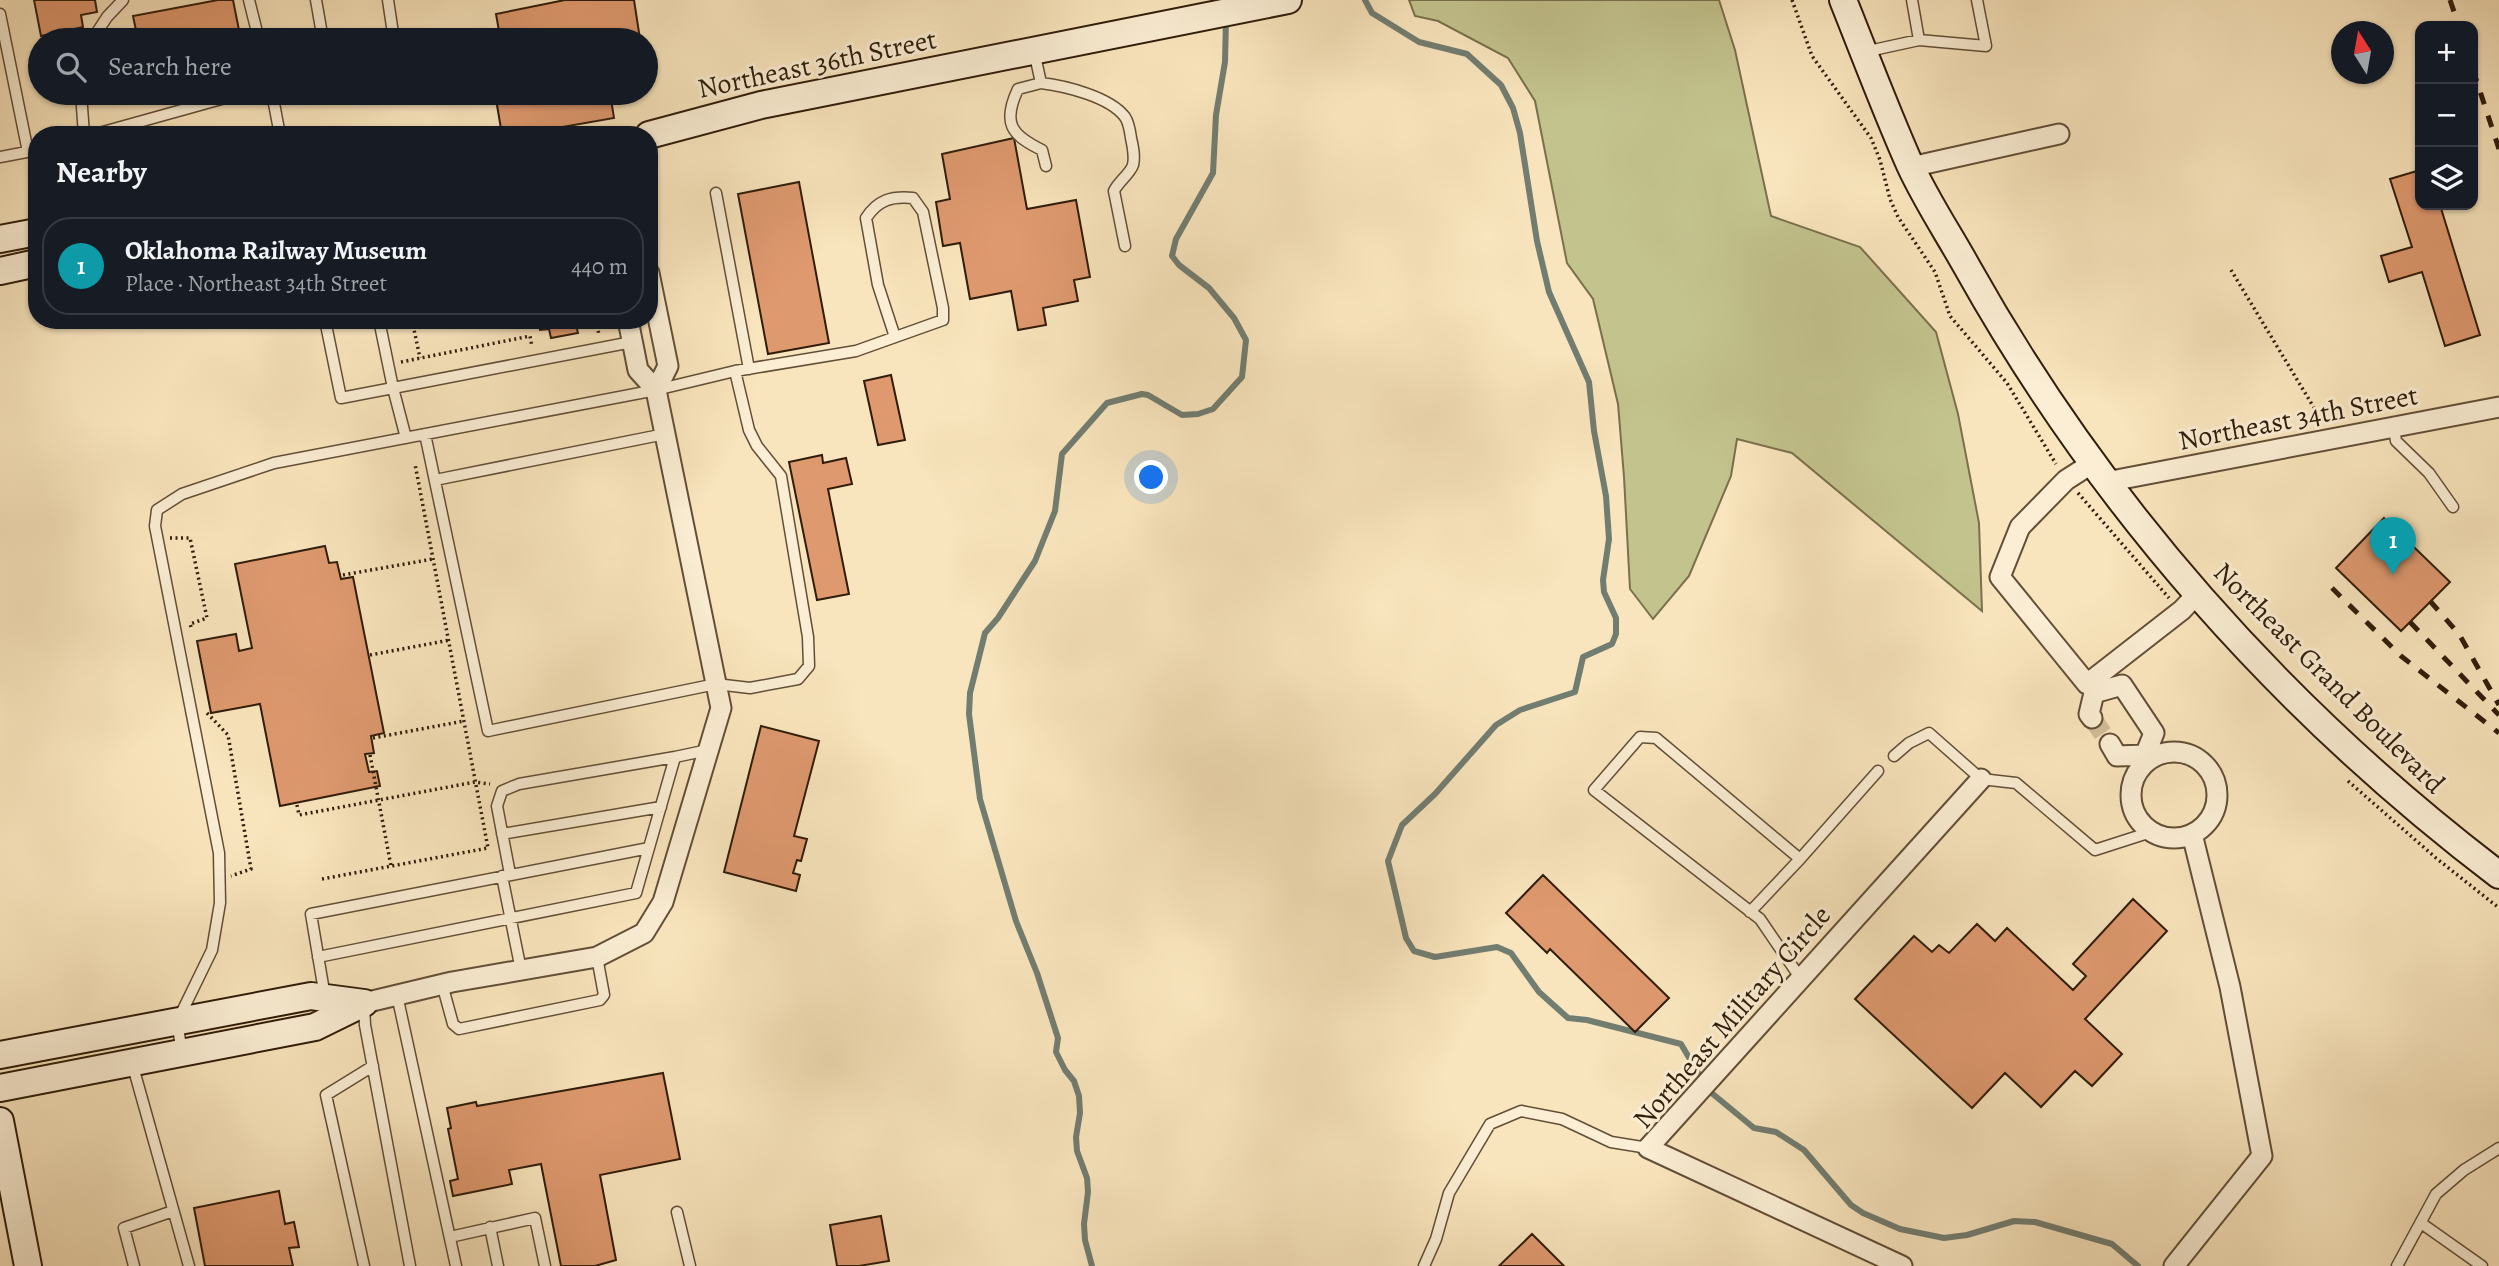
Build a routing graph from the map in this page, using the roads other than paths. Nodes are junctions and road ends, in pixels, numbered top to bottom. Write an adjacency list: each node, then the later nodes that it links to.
1 (249, 0): 11 (lane)
2 (316, 0): 12 (lane)
3 (388, 0): 13 (lane)
4 (1288, 0): 15 (street, Northeast 36th Street)
5 (1843, 0): 16 (street, Northeast Grand Boulevard)
6 (1912, 0): 14 (lane)
7 (1977, 0): 14 (lane)
8 (121, 1): 10 (lane)
9 (0, 14): 25 (lane)
10 (101, 28)
11 (256, 28)
12 (321, 28)
13 (392, 28)
14 (1919, 40): 16 (lane)
15 (1034, 50): 17 (lane); 24 (street, Northeast 36th Street)
16 (1863, 52): 30 (street, Northeast Grand Boulevard)
17 (1041, 83): 29 (lane); 34 (lane)
18 (82, 105): 21 (lane)
19 (200, 105): 22 (lane)
20 (274, 105): 23 (lane)
21 (83, 126)
22 (124, 126)
23 (278, 126)
24 (658, 133)
25 (28, 134)
26 (2059, 134): 30 (street)
27 (28, 152): 28 (lane)
28 (0, 157)
29 (1046, 166)
30 (1911, 167): 52 (street, Northeast Grand Boulevard)
31 (716, 193): 43 (lane)
32 (28, 234): 33 (street)
33 (0, 239)
34 (1125, 246)
35 (28, 265): 36 (street)
36 (0, 271)
37 (658, 317): 46 (street)
38 (328, 329): 45 (lane)
39 (381, 329): 45 (lane)
40 (630, 329): 42 (street)
41 (895, 337): 41 (lane); 43 (lane)
42 (632, 342): 45 (lane); 46 (street)
43 (748, 369): 44 (lane)
44 (735, 371): 46 (lane); 56 (lane)
45 (393, 388): 51 (lane)
46 (656, 390): 49 (lane); 50 (street)
47 (2499, 407): 48 (street, Northeast 34th Street)
48 (2394, 428): 52 (street, Northeast 34th Street); 54 (lane)
49 (425, 434): 51 (lane); 53 (lane)
50 (665, 434): 53 (lane); 56 (street)
51 (406, 438): 84 (lane)
52 (2099, 473): 55 (street, Northeast Grand Boulevard); 57 (street)
53 (435, 480): 56 (lane)
54 (2453, 507)
55 (2197, 594): 57 (street); 73 (street, Northeast Grand Boulevard)
56 (716, 684): 60 (street)
57 (2091, 688): 58 (street); 63 (street)
58 (2092, 718)
59 (2110, 744): 63 (street)
60 (708, 750): 62 (lane); 77 (street)
61 (1894, 756): 65 (lane)
62 (675, 757): 66 (lane); 68 (lane)
63 (2147, 757): 67 (street); 69 (street)
64 (1878, 771): 71 (lane)
65 (1981, 779): 67 (lane); 79 (street, Northeast Military Circle)
66 (661, 807): 68 (lane); 70 (lane)
67 (2151, 832): 69 (street)
68 (502, 834): 72 (lane)
69 (2192, 834): 109 (street)
70 (649, 848): 72 (lane); 75 (lane)
71 (1800, 859): 74 (lane); 74 (lane)
72 (506, 875): 75 (lane); 76 (lane)
73 (2499, 875)
74 (1750, 912): 79 (lane)
75 (511, 917): 76 (lane); 78 (lane)
76 (318, 957): 82 (lane)
77 (597, 957): 78 (street); 80 (lane)
78 (521, 970): 80 (street)
79 (1801, 978): 91 (street, Northeast Military Circle)
80 (442, 984): 81 (street)
81 (397, 995): 83 (street); 97 (lane)
82 (325, 998): 83 (street); 84 (street)
83 (364, 1003): 85 (street); 88 (lane)
84 (177, 1021): 85 (lane); 86 (street)
85 (183, 1053): 87 (street)
86 (0, 1055)
87 (132, 1063): 89 (street); 93 (lane)
88 (373, 1066): 101 (lane); 102 (lane)
89 (0, 1088)
90 (0, 1121): 98 (street)
91 (1648, 1148): 107 (lane); 108 (street, Northeast Military Circle)
92 (2499, 1148): 95 (lane)
93 (173, 1211): 99 (lane); 100 (lane)
94 (677, 1212): 106 (lane)
95 (2421, 1223): 110 (lane); 111 (lane)
96 (490, 1227): 97 (lane); 104 (lane); 105 (lane)
97 (450, 1237): 103 (lane)
98 (28, 1266)
99 (134, 1266)
100 (189, 1266)
101 (364, 1266)
102 (410, 1266)
103 (456, 1266)
104 (498, 1266)
105 (545, 1266)
106 (690, 1266)
107 (1424, 1266)
108 (1902, 1266)
109 (2174, 1266)
110 (2397, 1266)
111 (2482, 1266)

